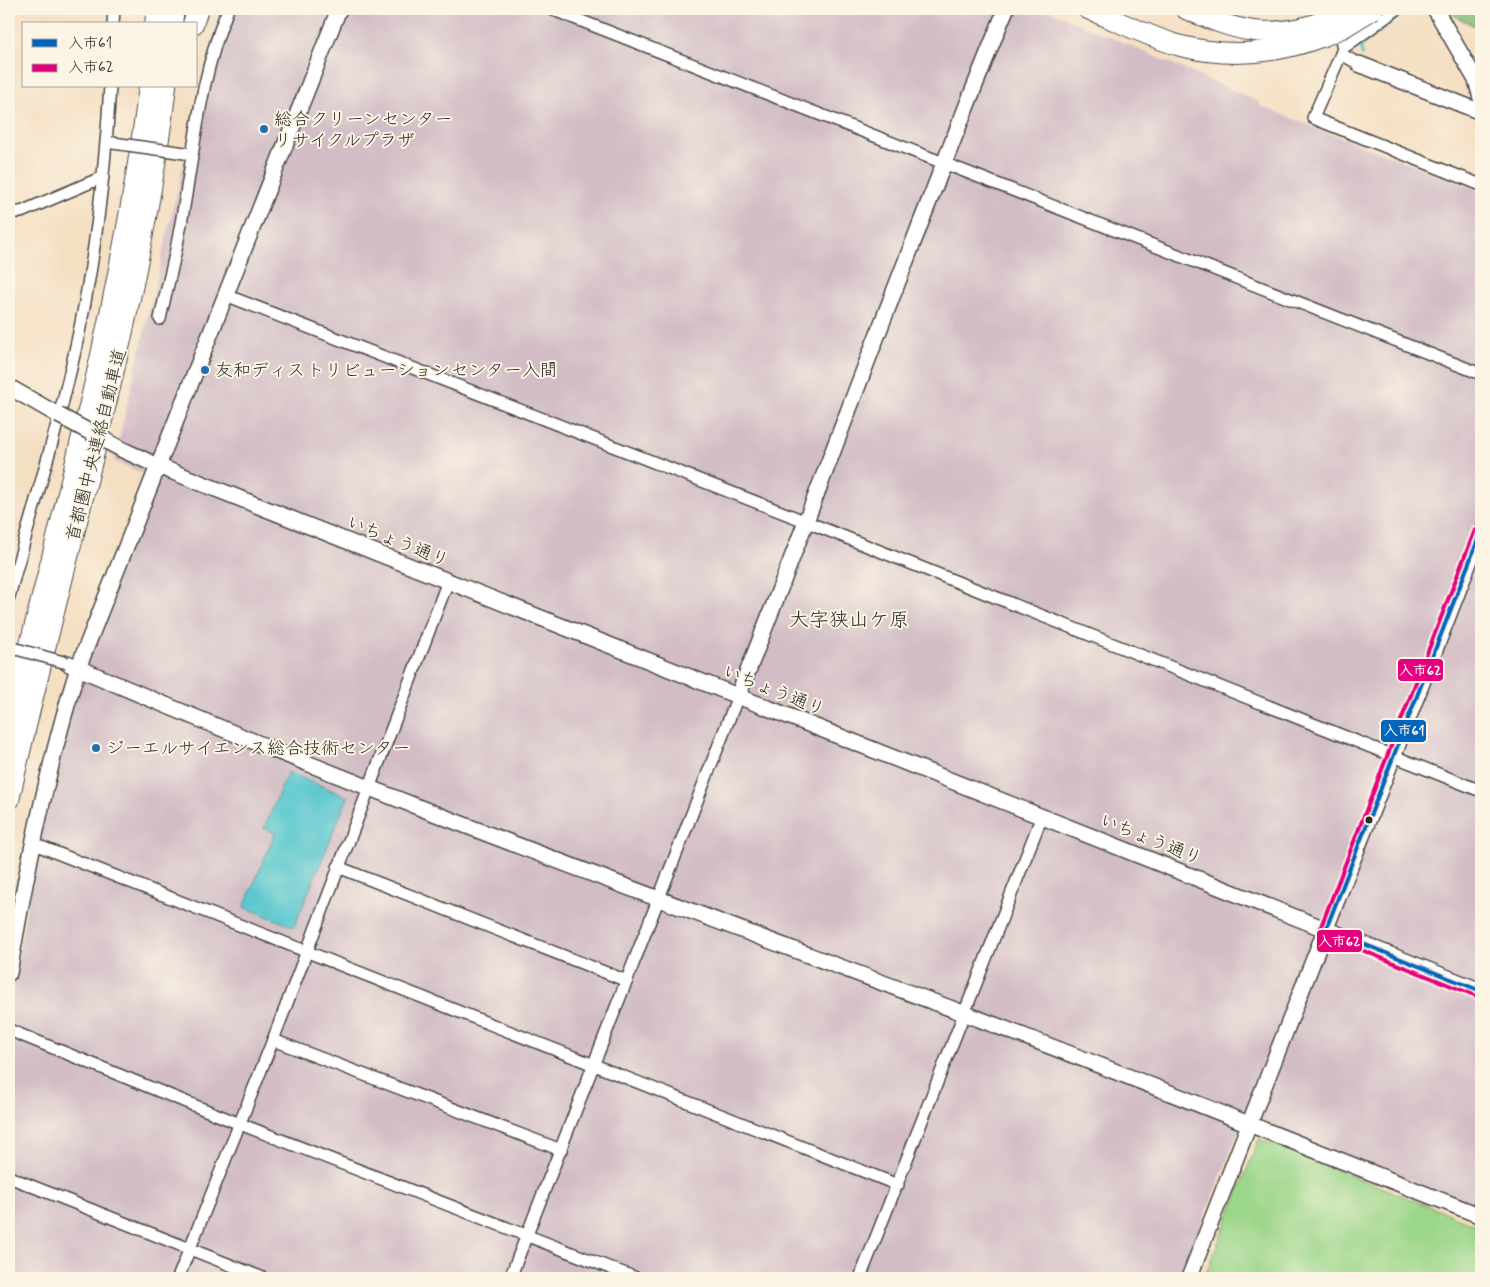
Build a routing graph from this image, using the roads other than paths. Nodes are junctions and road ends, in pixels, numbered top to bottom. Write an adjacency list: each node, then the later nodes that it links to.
1 (114, 9): 17 (street)
2 (148, 9): 18 (highway)
3 (157, 9): 19 (highway)
4 (174, 9): 20 (highway)
5 (198, 9): 21 (highway)
6 (228, 9): 33 (street)
7 (339, 9): 40 (street)
8 (550, 9): 34 (street)
9 (1006, 9): 34 (street)
10 (1088, 9): 22 (highway)
11 (1186, 9): 22 (highway)
12 (1335, 9): 23 (street)
13 (1345, 9): 22 (highway, bridge)
14 (1373, 9): 22 (highway, bridge)
15 (1397, 9): 23 (street)
16 (1435, 9): 30 (street)
17 (113, 22)
18 (147, 22)
19 (155, 22)
20 (172, 22)
21 (194, 22)
22 (1319, 30)
23 (1342, 51): 24 (street); 36 (street)
24 (1359, 64): 31 (street)
25 (110, 88): 32 (street)
26 (143, 88): 38 (highway)
27 (149, 88): 38 (highway, 首都圏中央連絡自動車道)
28 (166, 88): 39 (highway, 首都圏中央連絡自動車道)
29 (178, 88): 39 (highway)
30 (1481, 98)
31 (1481, 112)
32 (110, 143): 33 (street, bridge); 35 (street)
33 (188, 153): 41 (street)
34 (943, 161): 42 (street); 46 (street)
35 (103, 177): 37 (street); 44 (street)
36 (1481, 185)
37 (9, 212)
38 (126, 236): 54 (highway, 首都圏中央連絡自動車道)
39 (136, 270): 58 (highway, 首都圏中央連絡自動車道)
40 (228, 296): 45 (street); 46 (street)
41 (160, 319)
42 (1481, 374)
43 (11, 391): 44 (street, いちょう通り)
44 (58, 415): 45 (street, いちょう通り, bridge); 48 (street)
45 (158, 466): 49 (street, いちょう通り); 52 (street)
46 (807, 522): 53 (street); 55 (street)
47 (1481, 532): 55 (street)
48 (11, 577): 50 (street)
49 (448, 581): 53 (street, いちょう通り); 56 (street)
50 (9, 597)
51 (9, 647): 52 (street, bridge)
52 (73, 666): 56 (street); 60 (street)
53 (738, 696): 59 (street, いちょう通り); 62 (street)
54 (9, 727)
55 (1393, 757): 57 (street); 63 (street)
56 (368, 788): 61 (street); 62 (street)
57 (1481, 791)
58 (9, 800)
59 (1042, 816): 63 (street, いちょう通り); 68 (street)
60 (34, 844): 64 (street); 65 (street)
61 (338, 866): 64 (street); 66 (street)
62 (660, 901): 66 (street); 68 (street)
63 (1326, 929): 67 (street, いちょう通り); 73 (street)
64 (305, 952): 70 (street); 71 (street)
65 (9, 974)
66 (627, 981): 71 (street)
67 (1481, 991)
68 (964, 1014): 73 (street); 76 (street)
69 (9, 1030): 72 (street)
70 (273, 1040): 72 (street); 74 (street)
71 (594, 1065): 74 (street); 76 (street)
72 (240, 1124): 78 (street); 79 (street)
73 (1249, 1125): 77 (street); 85 (street)
74 (561, 1150): 78 (street)
75 (9, 1177): 79 (street)
76 (898, 1185): 84 (street)
77 (1481, 1216)
78 (528, 1235): 82 (street); 83 (street)
79 (189, 1249): 80 (street); 81 (street)
80 (178, 1278)
81 (263, 1278)
82 (510, 1278)
83 (636, 1278)
84 (860, 1278)
85 (1189, 1278)

